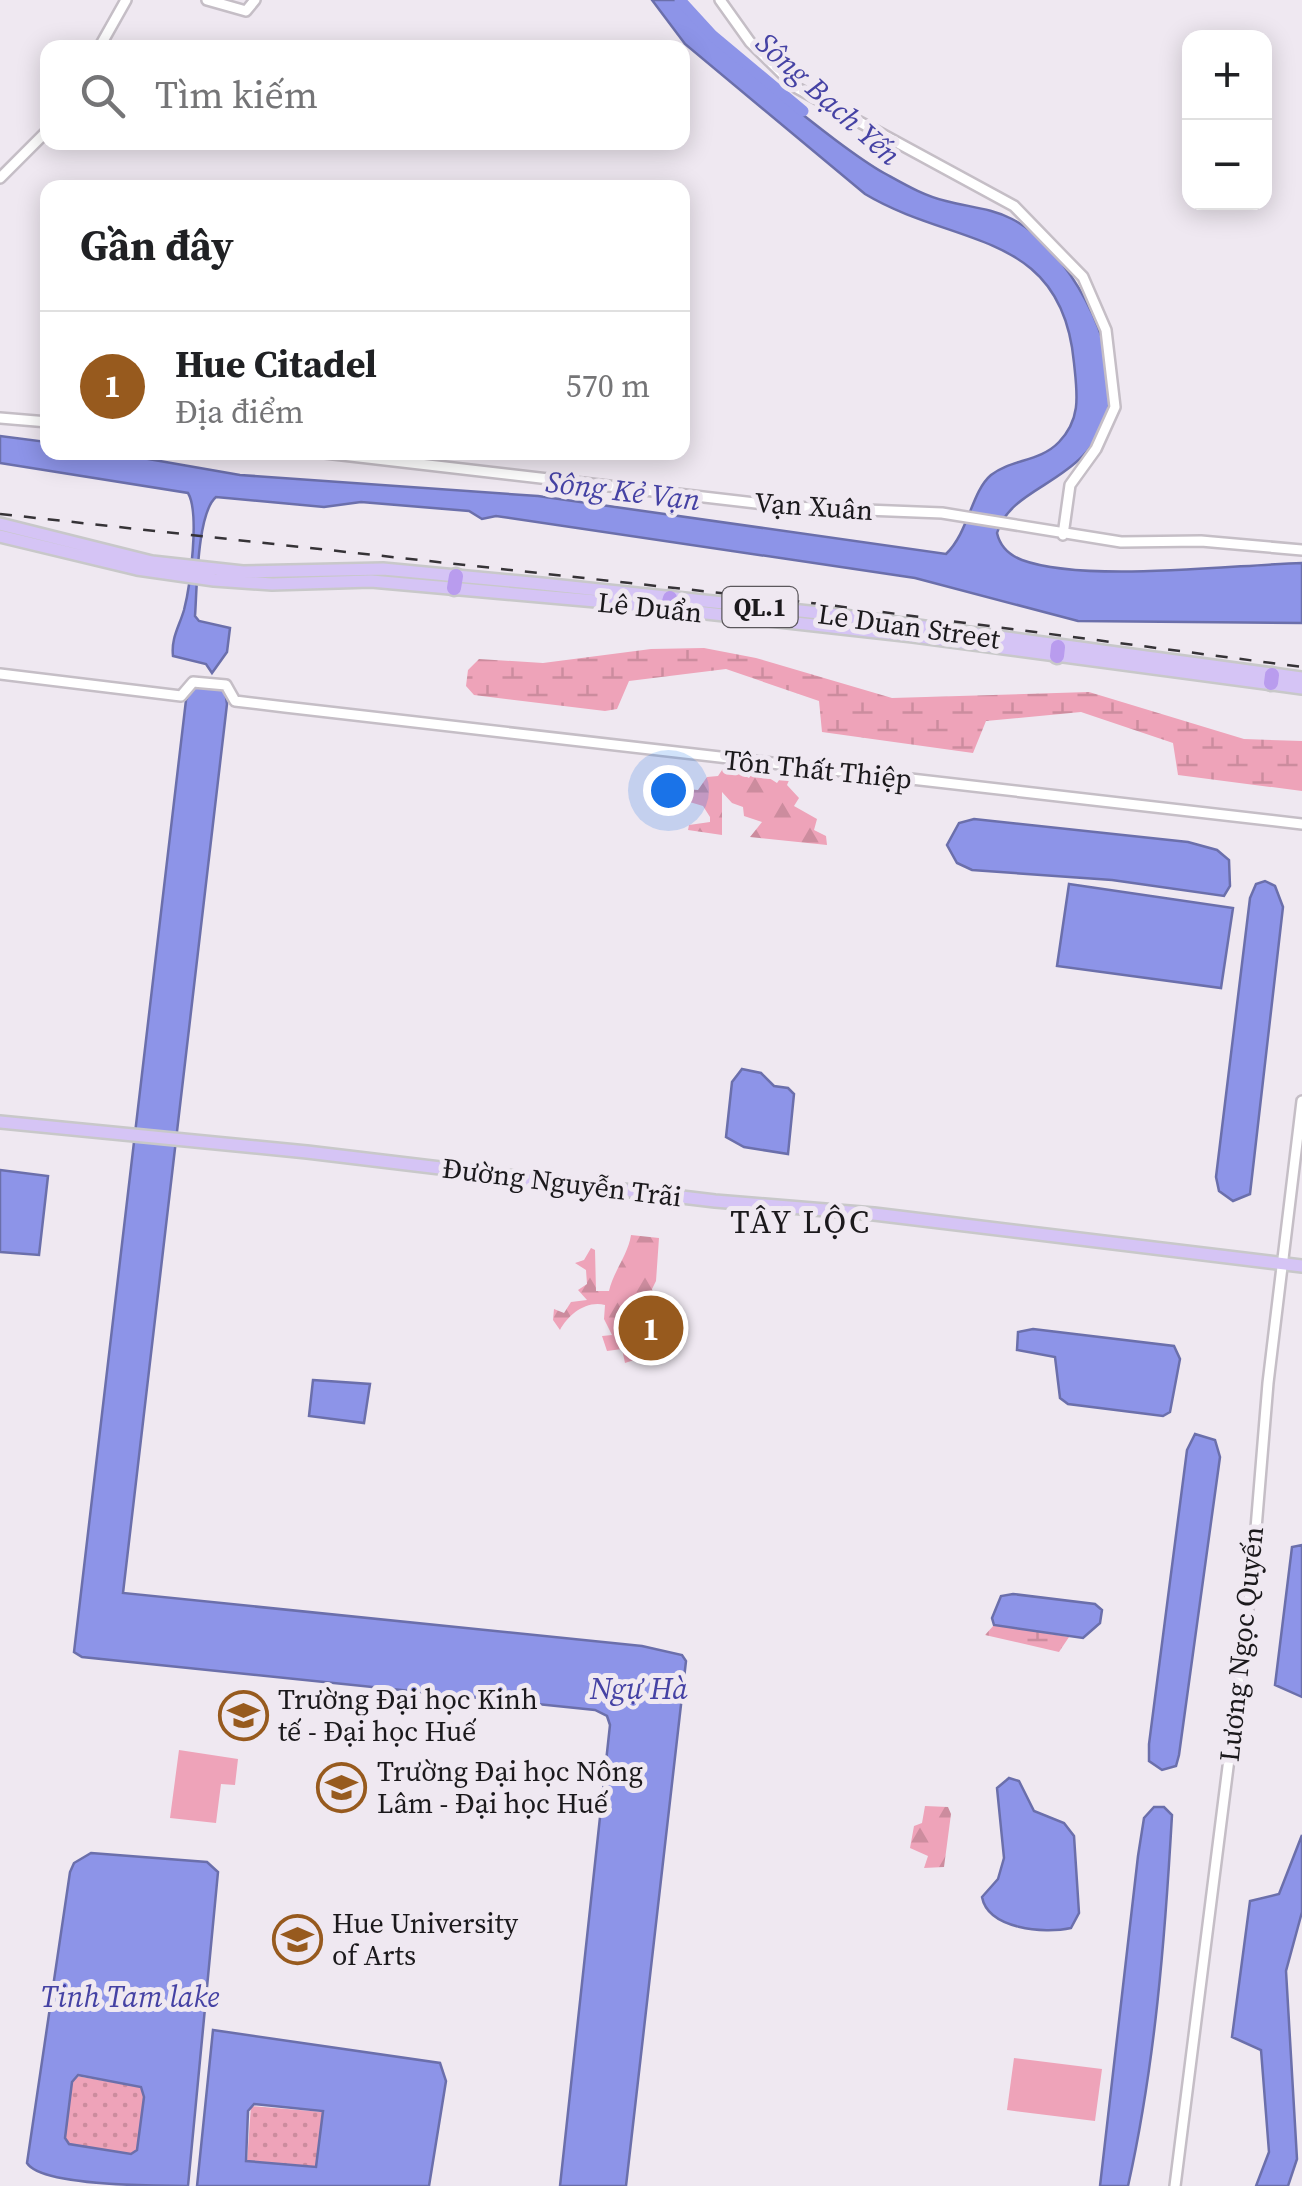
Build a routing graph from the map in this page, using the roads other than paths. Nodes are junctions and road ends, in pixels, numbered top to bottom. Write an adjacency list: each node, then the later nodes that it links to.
1 (126, 0): 5 (street)
2 (207, 0): 3 (street)
3 (255, 0)
4 (720, 0): 12 (street)
5 (104, 40)
6 (40, 138): 7 (street)
7 (0, 178)
8 (0, 418): 9 (street)
9 (40, 421)
10 (385, 460): 12 (street, Vạn Xuân)
11 (1, 530): 16 (main road, Lê Duẩn / QL.1)
12 (1063, 534): 13 (street)
13 (1302, 550)
14 (0, 674): 18 (street, Tôn Thất Thiệp)
15 (1302, 678): 16 (main road, QL.1)
16 (1271, 679): 17 (main road, Lê Duẩn / QL.1)
17 (1302, 688)
18 (1302, 824)
19 (1302, 1102): 21 (street, Lương Ngọc Quyến)
20 (0, 1122): 21 (main road, Đường Nguyễn Trãi)
21 (1284, 1264): 22 (main road, Đường Nguyễn Trãi); 23 (street, Lương Ngọc Quyến)
22 (1302, 1266)
23 (1175, 2186)

